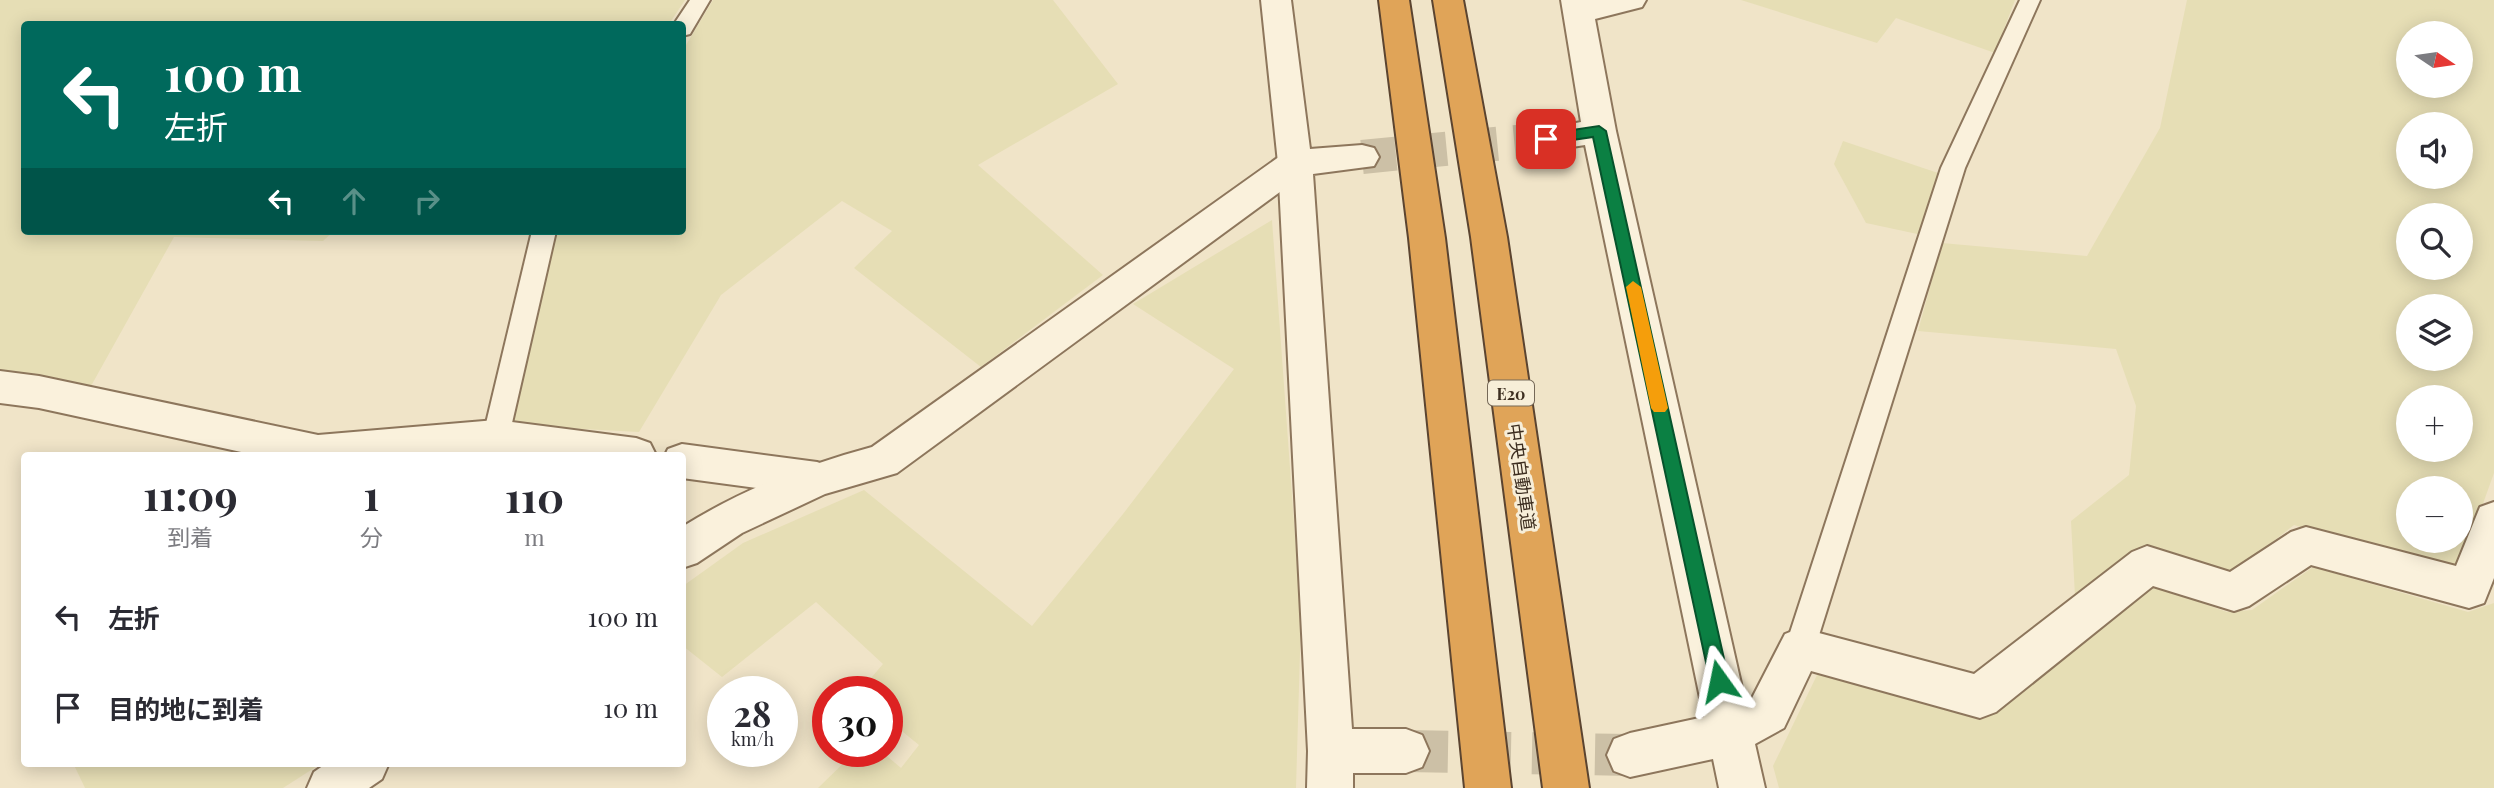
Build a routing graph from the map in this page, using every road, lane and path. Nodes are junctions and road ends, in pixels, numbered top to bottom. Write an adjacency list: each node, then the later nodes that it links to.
1 (700, 0): 8 (lane)
2 (1276, 0): 12 (street)
3 (1394, 0): 28 (highway)
4 (1448, 0): 29 (highway, 中央自動車道 / E20)
5 (1631, 0): 7 (street)
6 (2030, 0): 21 (lane)
7 (1578, 7): 9 (street)
8 (686, 23)
9 (1599, 131): 10 (street); 22 (street)
10 (1546, 139)
11 (1362, 157): 12 (street)
12 (1295, 163): 18 (street); 26 (street)
13 (543, 235): 15 (lane)
14 (0, 387): 15 (street)
15 (496, 436): 16 (street)
16 (614, 452)
17 (686, 462): 18 (street)
18 (817, 479): 20 (street)
19 (2494, 520): 21 (street)
20 (686, 547)
21 (1800, 648): 22 (street)
22 (1731, 733): 24 (street); 30 (street)
23 (1406, 751): 26 (street)
24 (1630, 755)
25 (360, 767): 27 (street)
26 (1330, 770)
27 (330, 788)
28 (1488, 788)
29 (1566, 788)
30 (1742, 788)

